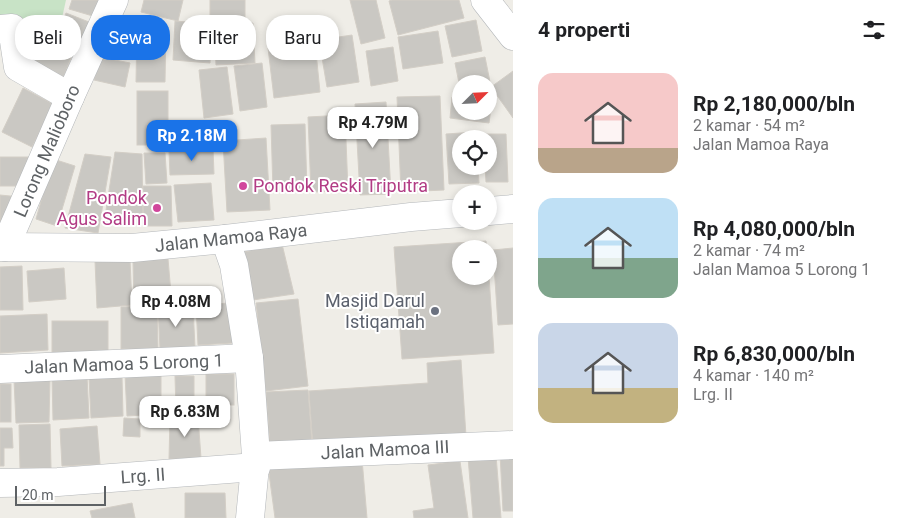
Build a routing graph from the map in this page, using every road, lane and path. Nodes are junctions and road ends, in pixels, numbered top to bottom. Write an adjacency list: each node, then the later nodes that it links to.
1 (114, 0): 5 (street, Lorong Malioboro)
2 (485, 0): 4 (street)
3 (0, 28): 5 (street)
4 (513, 36)
5 (70, 97): 10 (street, Lorong Malioboro)
6 (513, 209): 7 (street)
7 (497, 210)
8 (452, 214): 9 (street, Jalan Mamoa Raya)
9 (225, 239): 10 (street, Jalan Mamoa Raya); 11 (street)
10 (3, 247)
11 (249, 358): 12 (street, Jalan Mamoa 5 Lorong 1); 14 (street)
12 (0, 369)
13 (513, 445): 14 (street, Jalan Mamoa III)
14 (256, 462): 15 (street, Lrg. II); 16 (street)
15 (0, 483)
16 (250, 518)

